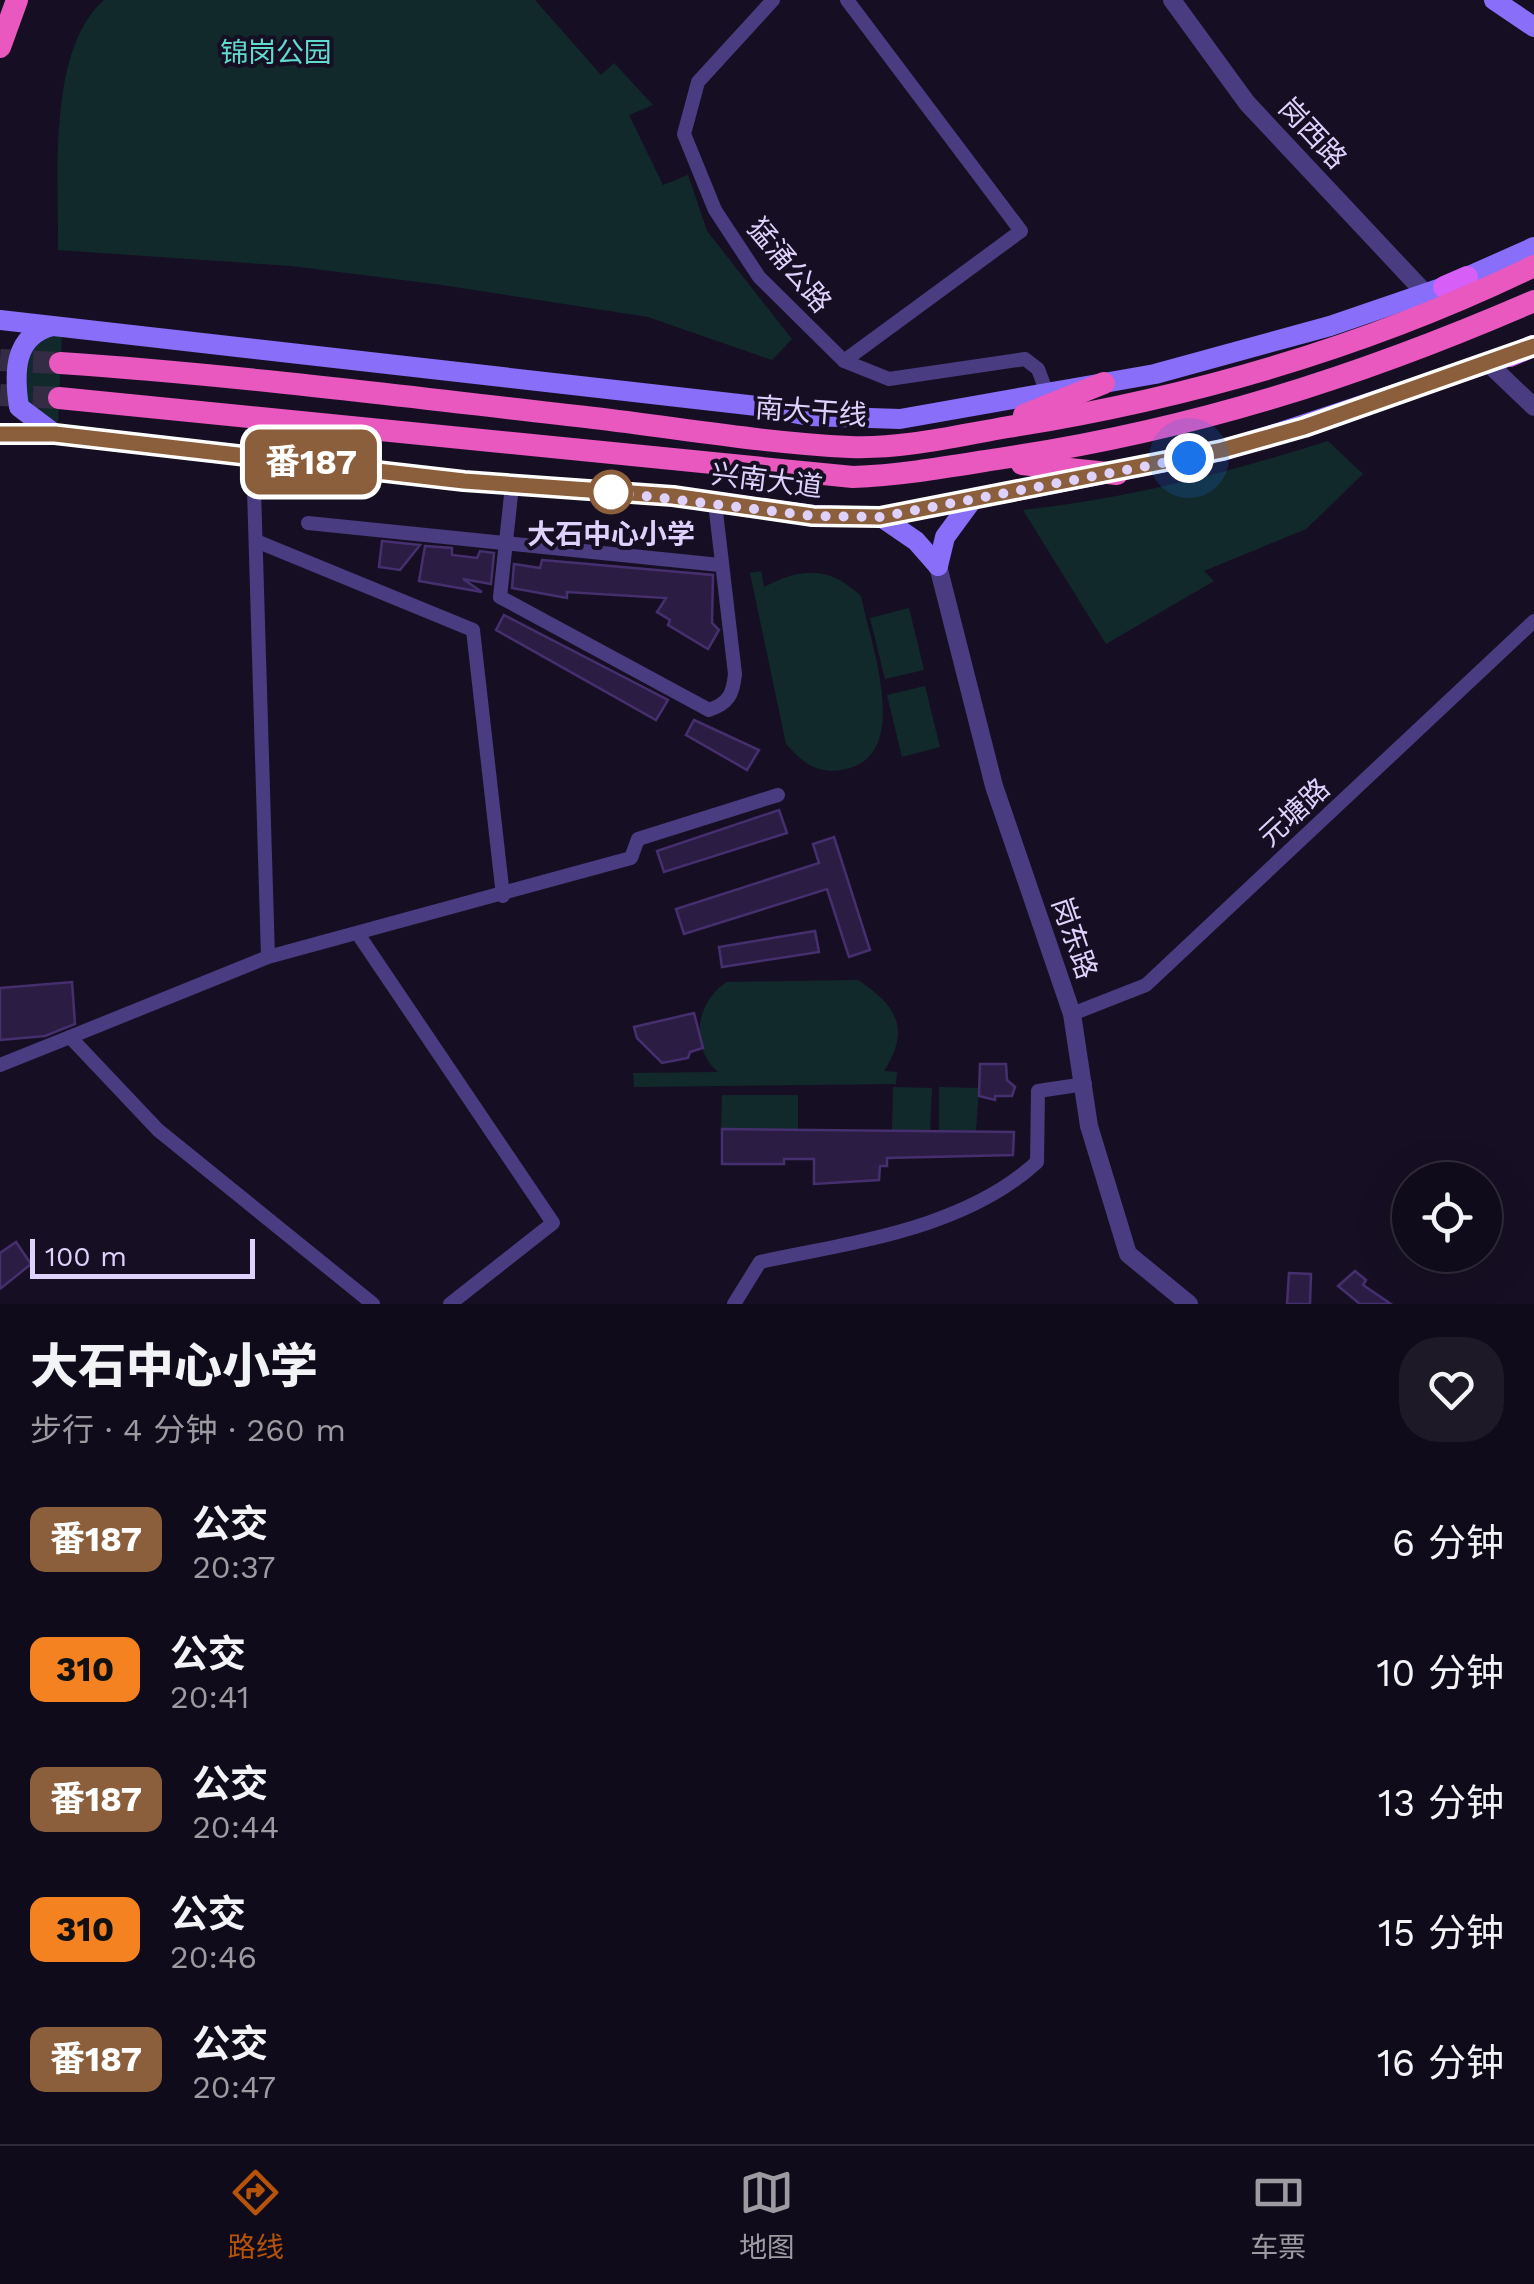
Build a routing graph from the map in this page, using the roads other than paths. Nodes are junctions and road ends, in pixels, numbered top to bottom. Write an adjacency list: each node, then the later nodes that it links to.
1 (18, 0): 7 (highway)
2 (773, 0): 17 (street, 猛涌公路)
3 (847, 0): 17 (street)
4 (1172, 0): 11 (street, 岗西路)
5 (1494, 0): 6 (main road)
6 (1534, 26)
7 (0, 47)
8 (1534, 247): 10 (main road)
9 (1534, 266): 23 (highway, 南大干线)
10 (1467, 277): 11 (main road)
11 (1435, 291): 19 (main road)
12 (1534, 301): 27 (highway)
13 (0, 320): 14 (main road)
14 (59, 324): 20 (main road); 25 (main road)
15 (1534, 346): 16 (main road)
16 (1500, 360): 22 (street); 28 (main road, 兴南大道)
17 (844, 361): 20 (street, 猛涌公路)
18 (60, 363): 23 (highway, 南大干线)
19 (1104, 383): 20 (main road); 23 (highway)
20 (1048, 393)
21 (59, 398): 27 (highway)
22 (1534, 407)
23 (983, 431)
24 (0, 434): 25 (main road, 兴南大道)
25 (55, 434): 26 (main road, 兴南大道)
26 (253, 456): 29 (main road, 兴南大道); 34 (street)
27 (989, 460): 28 (highway)
28 (1117, 474): 30 (main road, 兴南大道)
29 (512, 486): 31 (main road, 兴南大道); 35 (street)
30 (974, 498): 32 (main road, 兴南大道); 37 (main road)
31 (716, 503): 32 (main road, 兴南大道); 36 (street)
32 (880, 517): 37 (main road)
33 (308, 522): 35 (street)
34 (256, 540): 40 (street); 42 (street)
35 (506, 544): 36 (street); 36 (street)
36 (720, 565)
37 (938, 566): 43 (street, 岗东路)
38 (1534, 621): 43 (street, 元塘路)
39 (778, 795): 40 (street)
40 (503, 896): 41 (street)
41 (358, 934): 42 (street); 48 (street)
42 (268, 957): 44 (street)
43 (1072, 1014): 46 (street, 岗东路)
44 (70, 1037): 45 (street); 47 (street)
45 (0, 1065)
46 (1084, 1084): 49 (street); 50 (street, 岗东路)
47 (372, 1304)
48 (450, 1304)
49 (734, 1304)
50 (1189, 1304)

